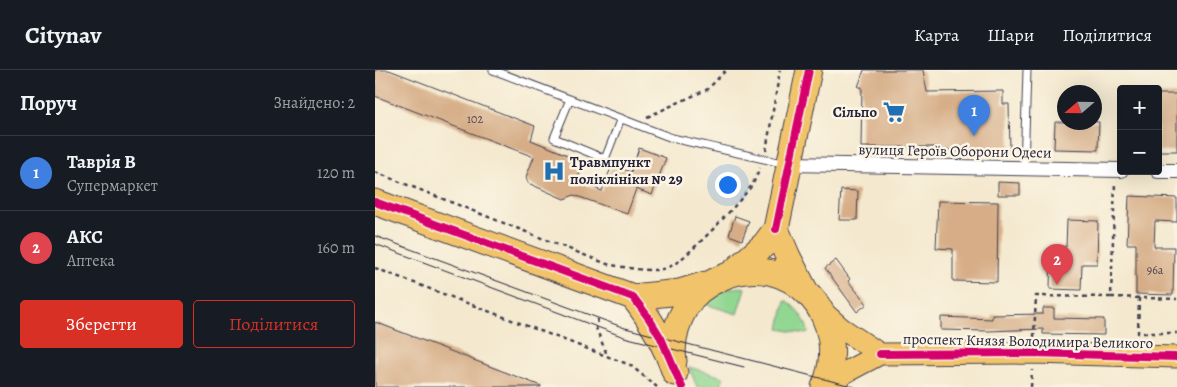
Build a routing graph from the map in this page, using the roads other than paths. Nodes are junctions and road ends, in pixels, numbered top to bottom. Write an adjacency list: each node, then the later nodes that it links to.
1 (493, 70): 4 (lane)
2 (809, 70): 6 (highway)
3 (1027, 70): 7 (lane)
4 (570, 100): 5 (lane); 5 (lane)
5 (621, 118): 6 (lane)
6 (789, 164): 7 (street, вулиця Героїв Оборони Одеси); 12 (highway)
7 (1024, 169): 8 (street, вулиця Героїв Оборони Одеси)
8 (1117, 170)
9 (1162, 171): 10 (street)
10 (1177, 171)
11 (375, 202): 16 (highway)
12 (776, 229): 13 (highway); 15 (highway)
13 (732, 273): 14 (highway); 15 (highway)
14 (709, 283): 16 (highway); 20 (highway)
15 (805, 290): 17 (highway)
16 (633, 297): 20 (highway)
17 (823, 312): 18 (main road); 21 (highway)
18 (880, 354): 19 (main road, проспект Князя Володимира Великого); 21 (main road, проспект Князя Володимира Великого)
19 (1177, 357)
20 (672, 382)
21 (826, 387)

